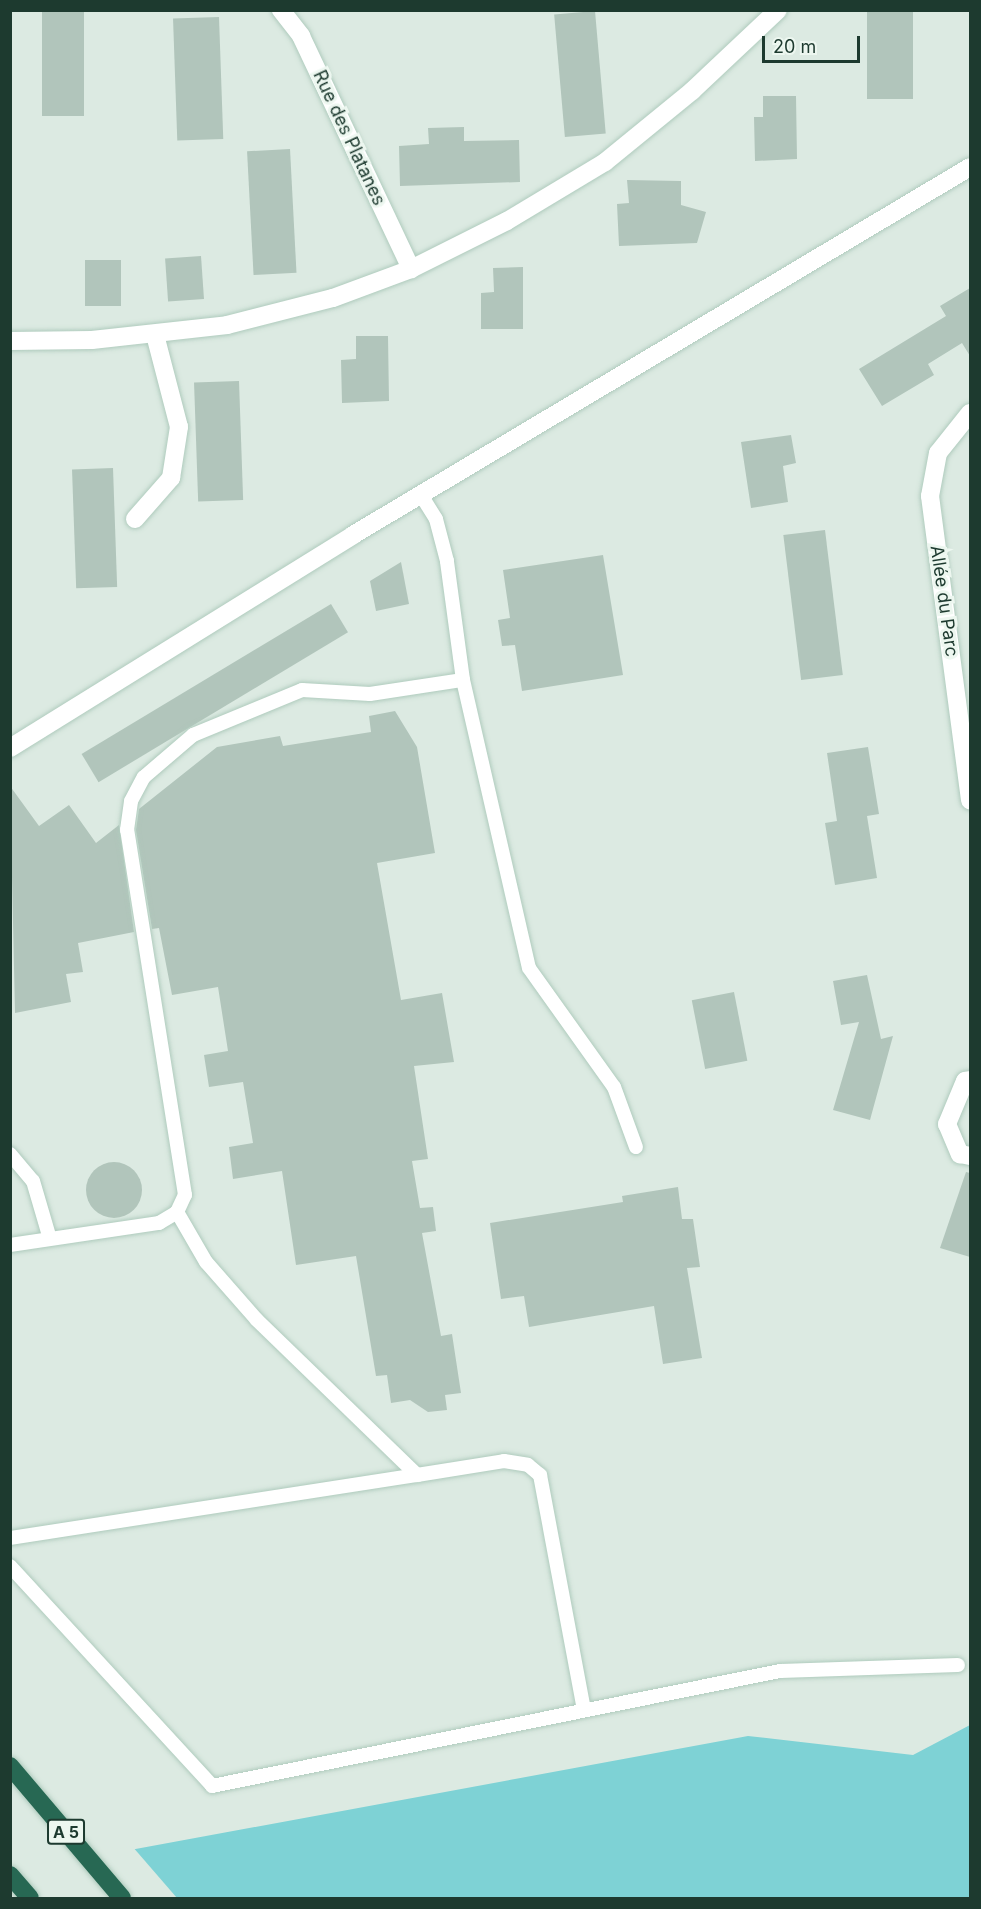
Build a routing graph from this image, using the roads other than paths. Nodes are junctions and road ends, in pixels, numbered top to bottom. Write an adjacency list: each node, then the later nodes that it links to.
1 (281, 10): 4 (street, Rue des Platanes)
2 (778, 10): 4 (street)
3 (970, 167): 8 (street)
4 (411, 269): 5 (street)
5 (155, 335): 6 (street); 9 (street)
6 (10, 341)
7 (970, 413): 12 (street, Allée du Parc)
8 (421, 495): 10 (lane); 11 (street)
9 (135, 519)
10 (463, 680): 14 (lane); 17 (lane)
11 (10, 748)
12 (970, 800)
13 (970, 1080): 16 (street)
14 (636, 1147)
15 (10, 1154): 18 (lane)
16 (970, 1156)
17 (177, 1212): 18 (lane); 20 (lane)
18 (50, 1239): 19 (lane)
19 (10, 1245)
20 (417, 1475): 21 (lane); 24 (lane)
21 (10, 1538)
22 (10, 1566): 24 (lane)
23 (958, 1665): 24 (lane)
24 (584, 1710)
25 (10, 1766): 28 (highway, A 5)
26 (10, 1875): 27 (highway)
27 (30, 1899)
28 (122, 1899)

